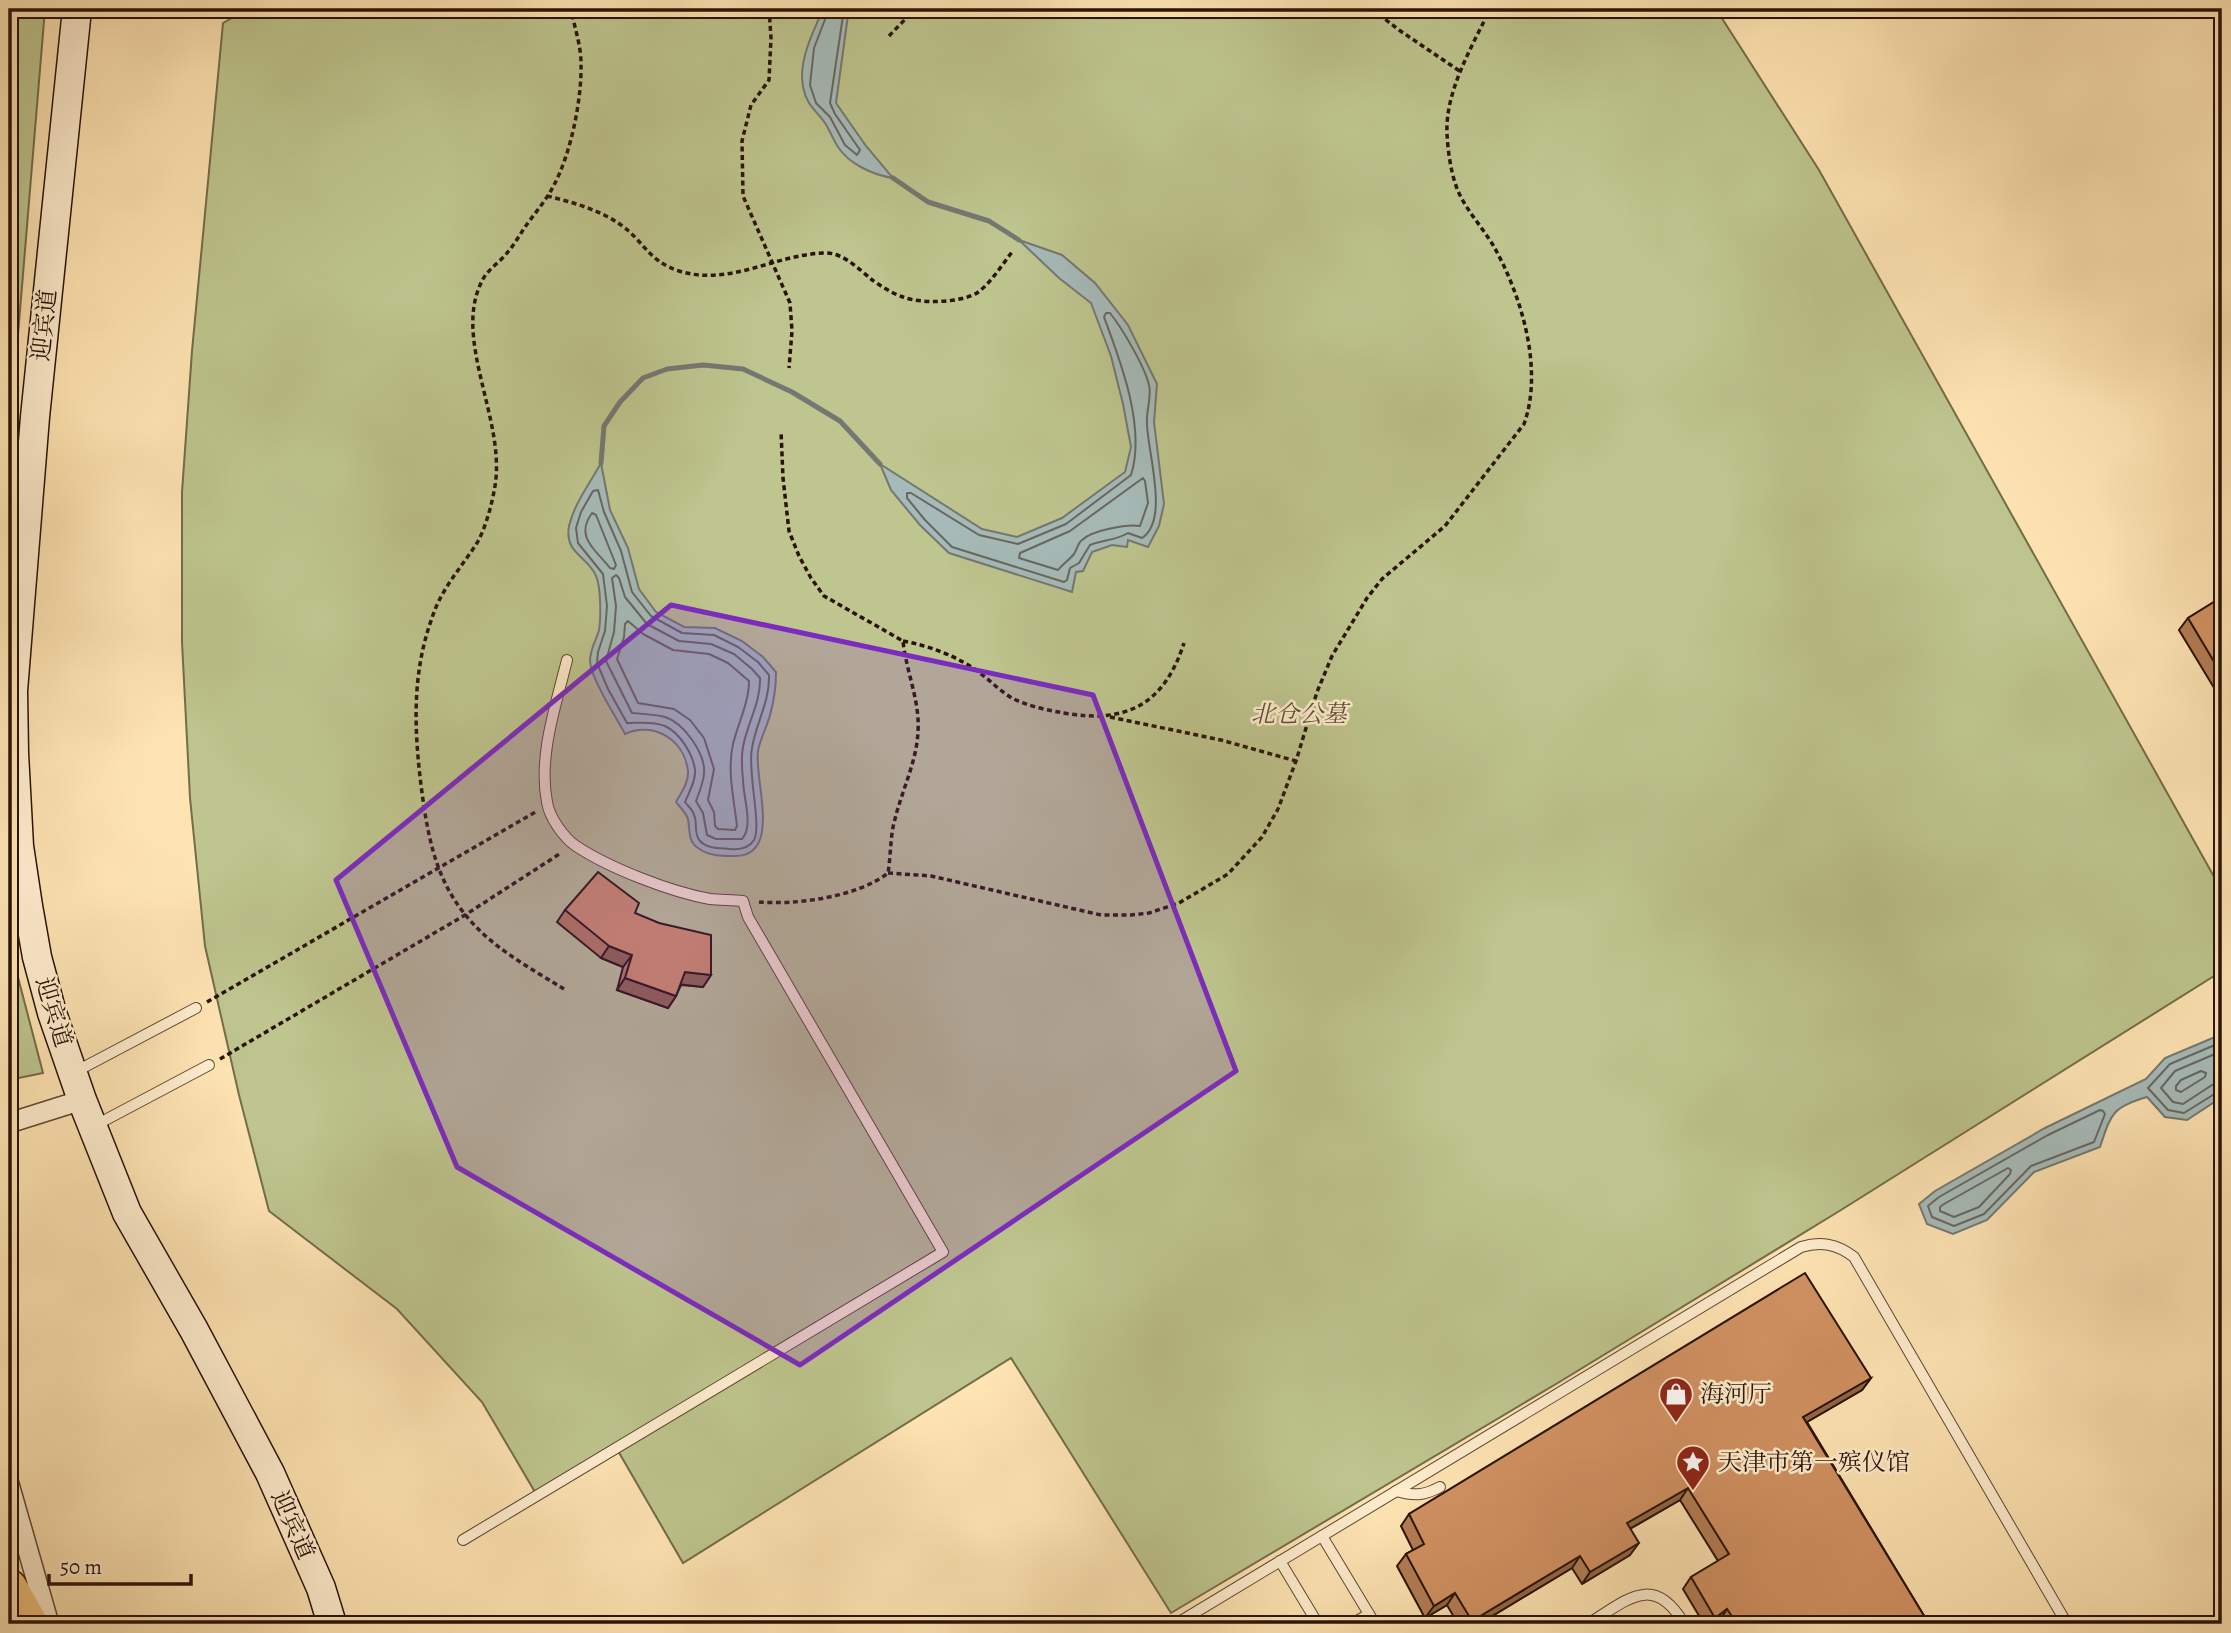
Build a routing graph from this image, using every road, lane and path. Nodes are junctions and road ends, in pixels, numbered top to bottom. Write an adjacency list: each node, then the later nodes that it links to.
1 (77, 9): 28 (street, 迎宾道)
2 (572, 9): 9 (path)
3 (769, 9): 11 (path)
4 (915, 9): 7 (path)
5 (1372, 9): 8 (path)
6 (1490, 9): 8 (path)
7 (889, 36)
8 (1461, 72): 18 (path)
9 (547, 196): 11 (path); 21 (path)
10 (1012, 252): 11 (path)
11 (773, 263): 12 (path)
12 (789, 368)
13 (781, 431): 14 (path)
14 (903, 641): 17 (path); 22 (path)
15 (1184, 643): 17 (path)
16 (567, 660): 19 (lane)
17 (1105, 716): 18 (path)
18 (1296, 761): 22 (path)
19 (547, 805): 20 (lane); 21 (path)
20 (574, 845): 23 (lane); 24 (path)
21 (437, 868): 24 (path); 26 (path)
22 (888, 873): 23 (path)
23 (743, 901): 36 (lane)
24 (465, 915): 25 (path); 27 (path)
25 (564, 989)
26 (196, 1008): 28 (lane)
27 (209, 1065): 31 (lane)
28 (73, 1073): 29 (street, 迎宾道)
29 (82, 1100): 30 (street); 31 (street, 迎宾道)
30 (9, 1123)
31 (94, 1127): 43 (street, 迎宾道)
32 (9, 1484): 42 (street)
33 (1440, 1487): 34 (lane)
34 (1396, 1491): 35 (lane); 49 (lane)
35 (1322, 1536): 37 (lane); 39 (lane)
36 (463, 1540)
37 (1280, 1562): 40 (lane); 44 (lane)
38 (9, 1587): 41 (highway)
39 (1369, 1615): 45 (lane); 46 (lane)
40 (1313, 1623)
41 (30, 1624)
42 (49, 1624)
43 (332, 1624)
44 (1176, 1624)
45 (1352, 1624)
46 (1375, 1624)
47 (1588, 1624): 48 (lane)
48 (1684, 1624)
49 (2067, 1624)

